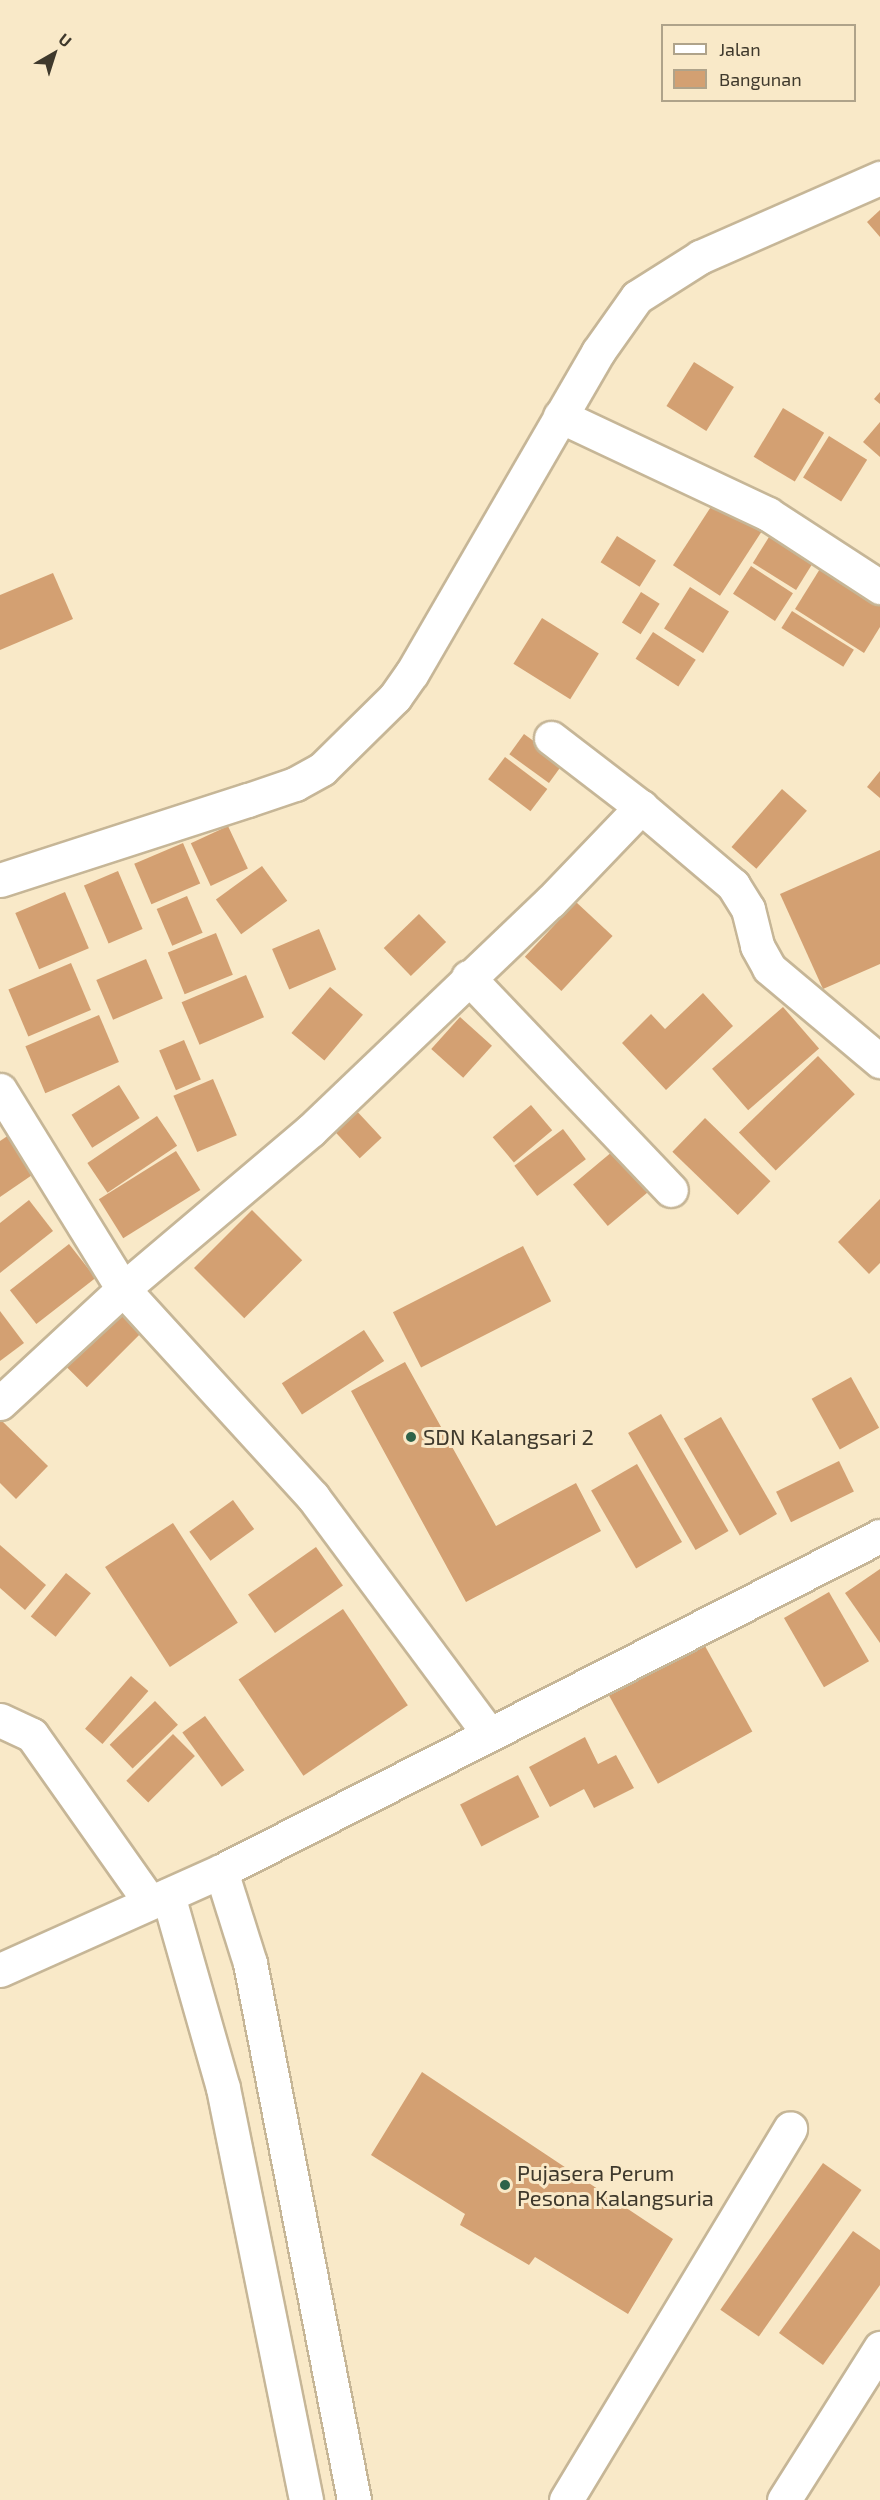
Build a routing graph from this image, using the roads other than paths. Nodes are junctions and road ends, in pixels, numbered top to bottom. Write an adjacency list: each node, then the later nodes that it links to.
1 (880, 178): 2 (street)
2 (560, 416): 3 (street); 6 (street)
3 (880, 587)
4 (552, 738): 5 (street)
5 (640, 807): 7 (street); 8 (street)
6 (0, 880)
7 (468, 977): 10 (street); 11 (street)
8 (880, 1061)
9 (0, 1090): 11 (street)
10 (671, 1190)
11 (123, 1289): 12 (street); 15 (street)
12 (0, 1403)
13 (880, 1536): 15 (street)
14 (0, 1720): 17 (street)
15 (488, 1733): 16 (street)
16 (221, 1871): 17 (street); 22 (street)
17 (159, 1898): 18 (street); 21 (street)
18 (0, 1970)
19 (790, 2128): 23 (street)
20 (880, 2348): 24 (street)
21 (306, 2500)
22 (354, 2500)
23 (566, 2500)
24 (784, 2500)

